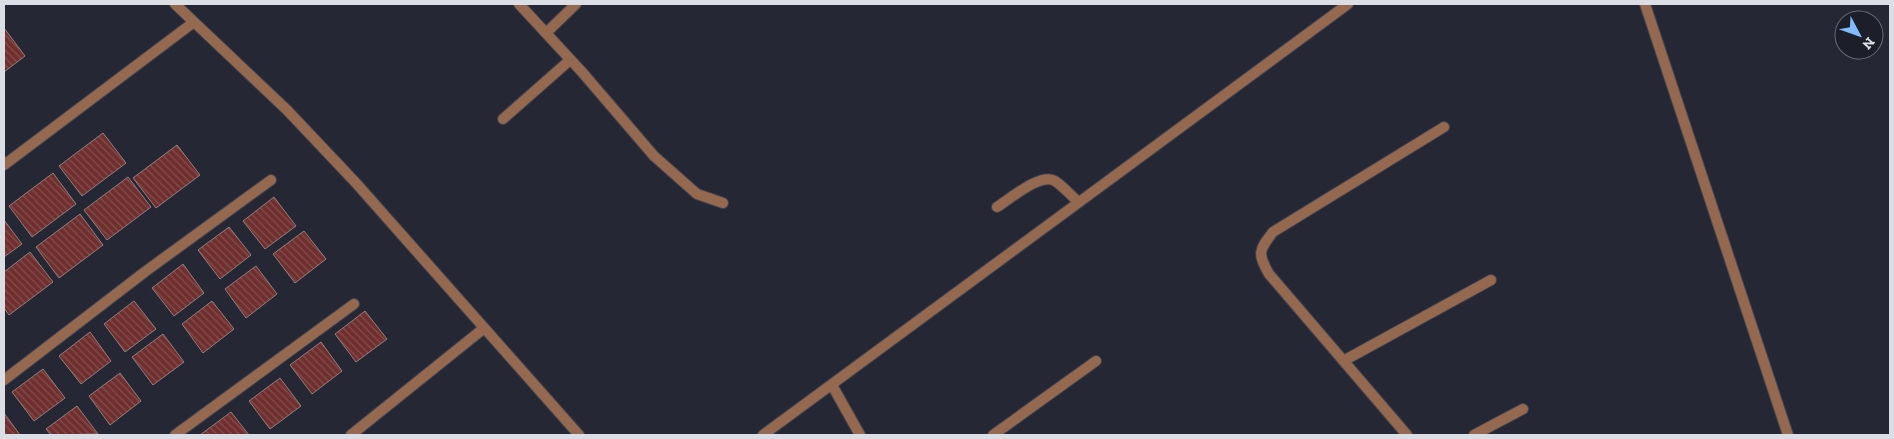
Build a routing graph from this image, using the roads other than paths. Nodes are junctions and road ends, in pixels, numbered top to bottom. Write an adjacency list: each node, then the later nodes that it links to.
1 (175, 4): 6 (street)
2 (519, 4): 7 (street)
3 (576, 4): 7 (street)
4 (1348, 4): 13 (street)
5 (1645, 4): 32 (street)
6 (194, 22): 11 (street); 18 (street)
7 (546, 33): 8 (street)
8 (570, 60): 9 (street); 14 (street)
9 (503, 118)
10 (1444, 126): 19 (street)
11 (4, 165)
12 (271, 180): 21 (street)
13 (1079, 202): 15 (street); 22 (street)
14 (723, 203)
15 (997, 207)
16 (1491, 280): 19 (street)
17 (354, 304): 24 (street)
18 (483, 329): 25 (street); 26 (street)
19 (1344, 360): 30 (street)
20 (1096, 361): 29 (street)
21 (4, 380)
22 (832, 385): 27 (street); 28 (street)
23 (1524, 409): 31 (street)
24 (175, 435)
25 (351, 435)
26 (579, 435)
27 (763, 435)
28 (860, 435)
29 (993, 435)
30 (1407, 435)
31 (1474, 435)
32 (1788, 435)

